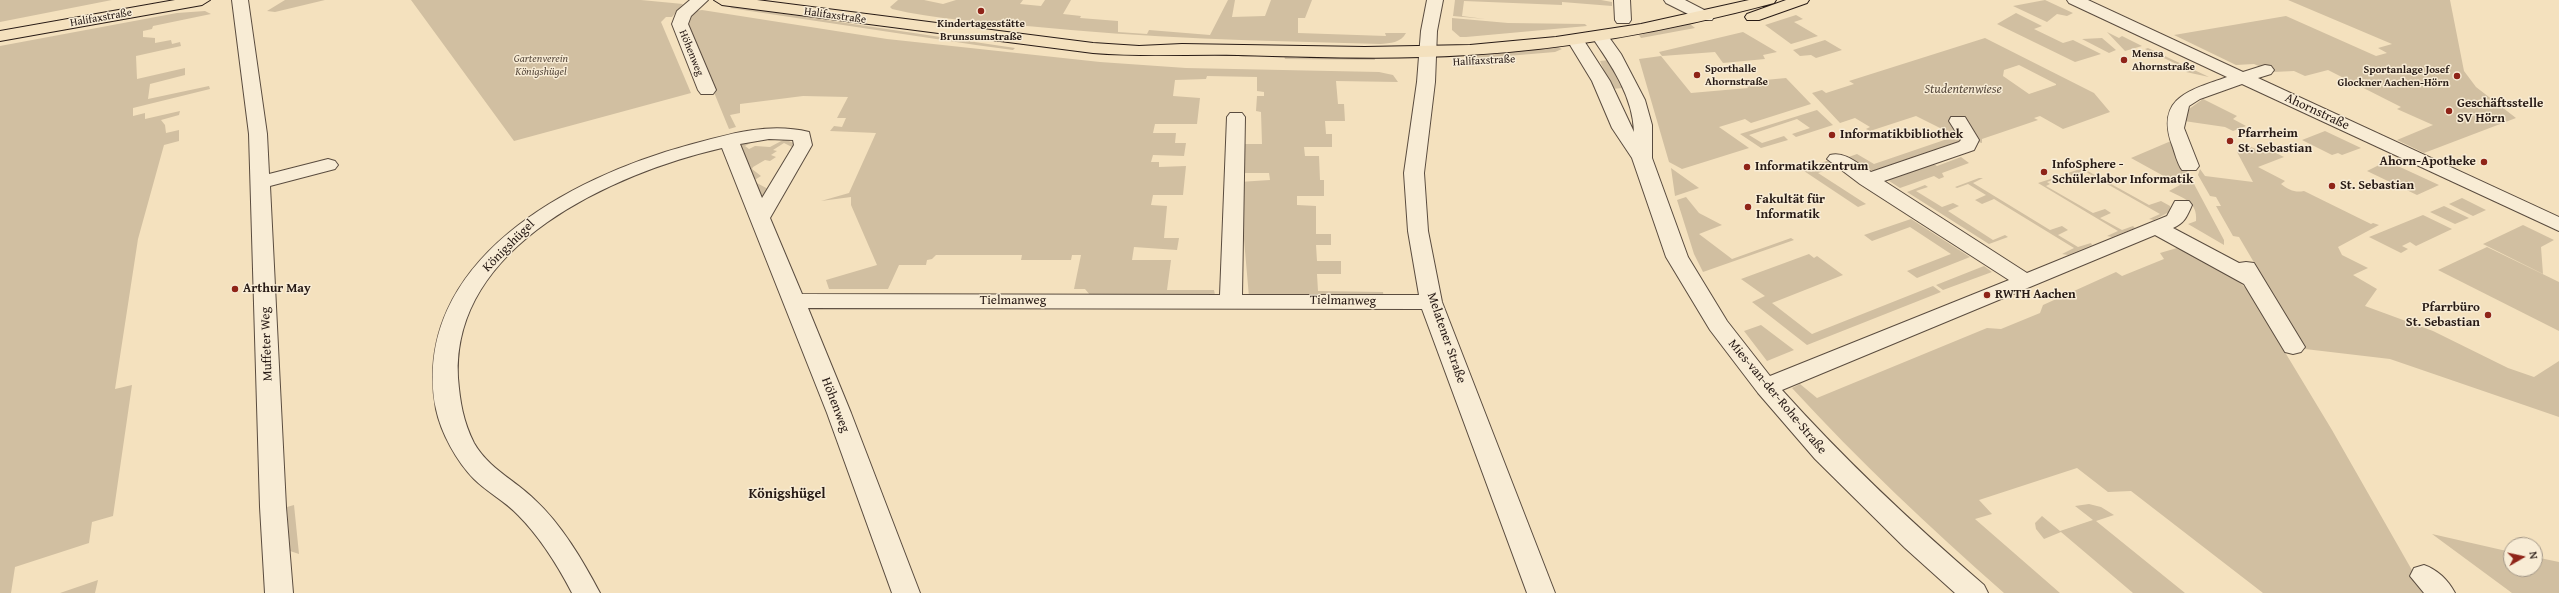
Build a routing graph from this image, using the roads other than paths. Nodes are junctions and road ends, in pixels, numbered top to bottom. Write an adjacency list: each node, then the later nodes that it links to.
1 (146, 0): 15 (main road, Halifaxstraße)
2 (202, 0): 17 (main road, Halifaxstraße)
3 (240, 0): 32 (street, Muffeter Weg)
4 (700, 0): 23 (street, Höhenweg)
5 (722, 0): 16 (main road, Halifaxstraße)
6 (779, 0): 16 (main road, Halifaxstraße)
7 (1435, 0): 20 (street, Melatener Straße)
8 (1622, 0): 14 (street)
9 (1672, 0): 13 (street)
10 (1768, 0): 13 (main road, Halifaxstraße)
11 (1801, 0): 18 (main road, Halifaxstraße)
12 (2075, 0): 22 (street, Ahornstraße)
13 (1706, 17): 18 (main road, Halifaxstraße)
14 (1623, 20)
15 (0, 30)
16 (948, 30): 20 (main road, Halifaxstraße)
17 (0, 36)
18 (1605, 42): 19 (main road, Halifaxstraße); 27 (street, Mies-van-der-Rohe-Straße)
19 (1580, 46): 20 (main road, Halifaxstraße); 27 (street, Mies-van-der-Rohe-Straße)
20 (1427, 58): 40 (street, Melatener Straße)
21 (2265, 70): 22 (street)
22 (2242, 78): 30 (street); 35 (street, Ahornstraße)
23 (707, 90)
24 (1236, 117): 38 (street)
25 (1958, 121): 31 (street)
26 (729, 141): 34 (street, Höhenweg); 34 (street); 44 (street, Königshügel)
27 (1642, 158): 42 (street, Mies-van-der-Rohe-Straße)
28 (1837, 159): 31 (street)
29 (328, 165): 32 (street)
30 (2189, 166)
31 (1867, 180): 37 (street)
32 (261, 182): 43 (street, Muffeter Weg)
33 (2182, 205): 36 (street)
34 (760, 218): 39 (street, Höhenweg)
35 (2559, 225)
36 (2157, 228): 37 (street); 41 (street)
37 (2025, 281): 42 (street)
38 (1231, 300): 39 (street, Tielmanweg); 40 (street, Tielmanweg)
39 (794, 301): 45 (street, Höhenweg)
40 (1431, 302): 46 (street, Melatener Straße)
41 (2293, 347)
42 (1766, 387): 47 (street, Mies-van-der-Rohe-Straße)
43 (279, 593)
44 (586, 593)
45 (906, 593)
46 (1541, 593)
47 (1974, 593)

